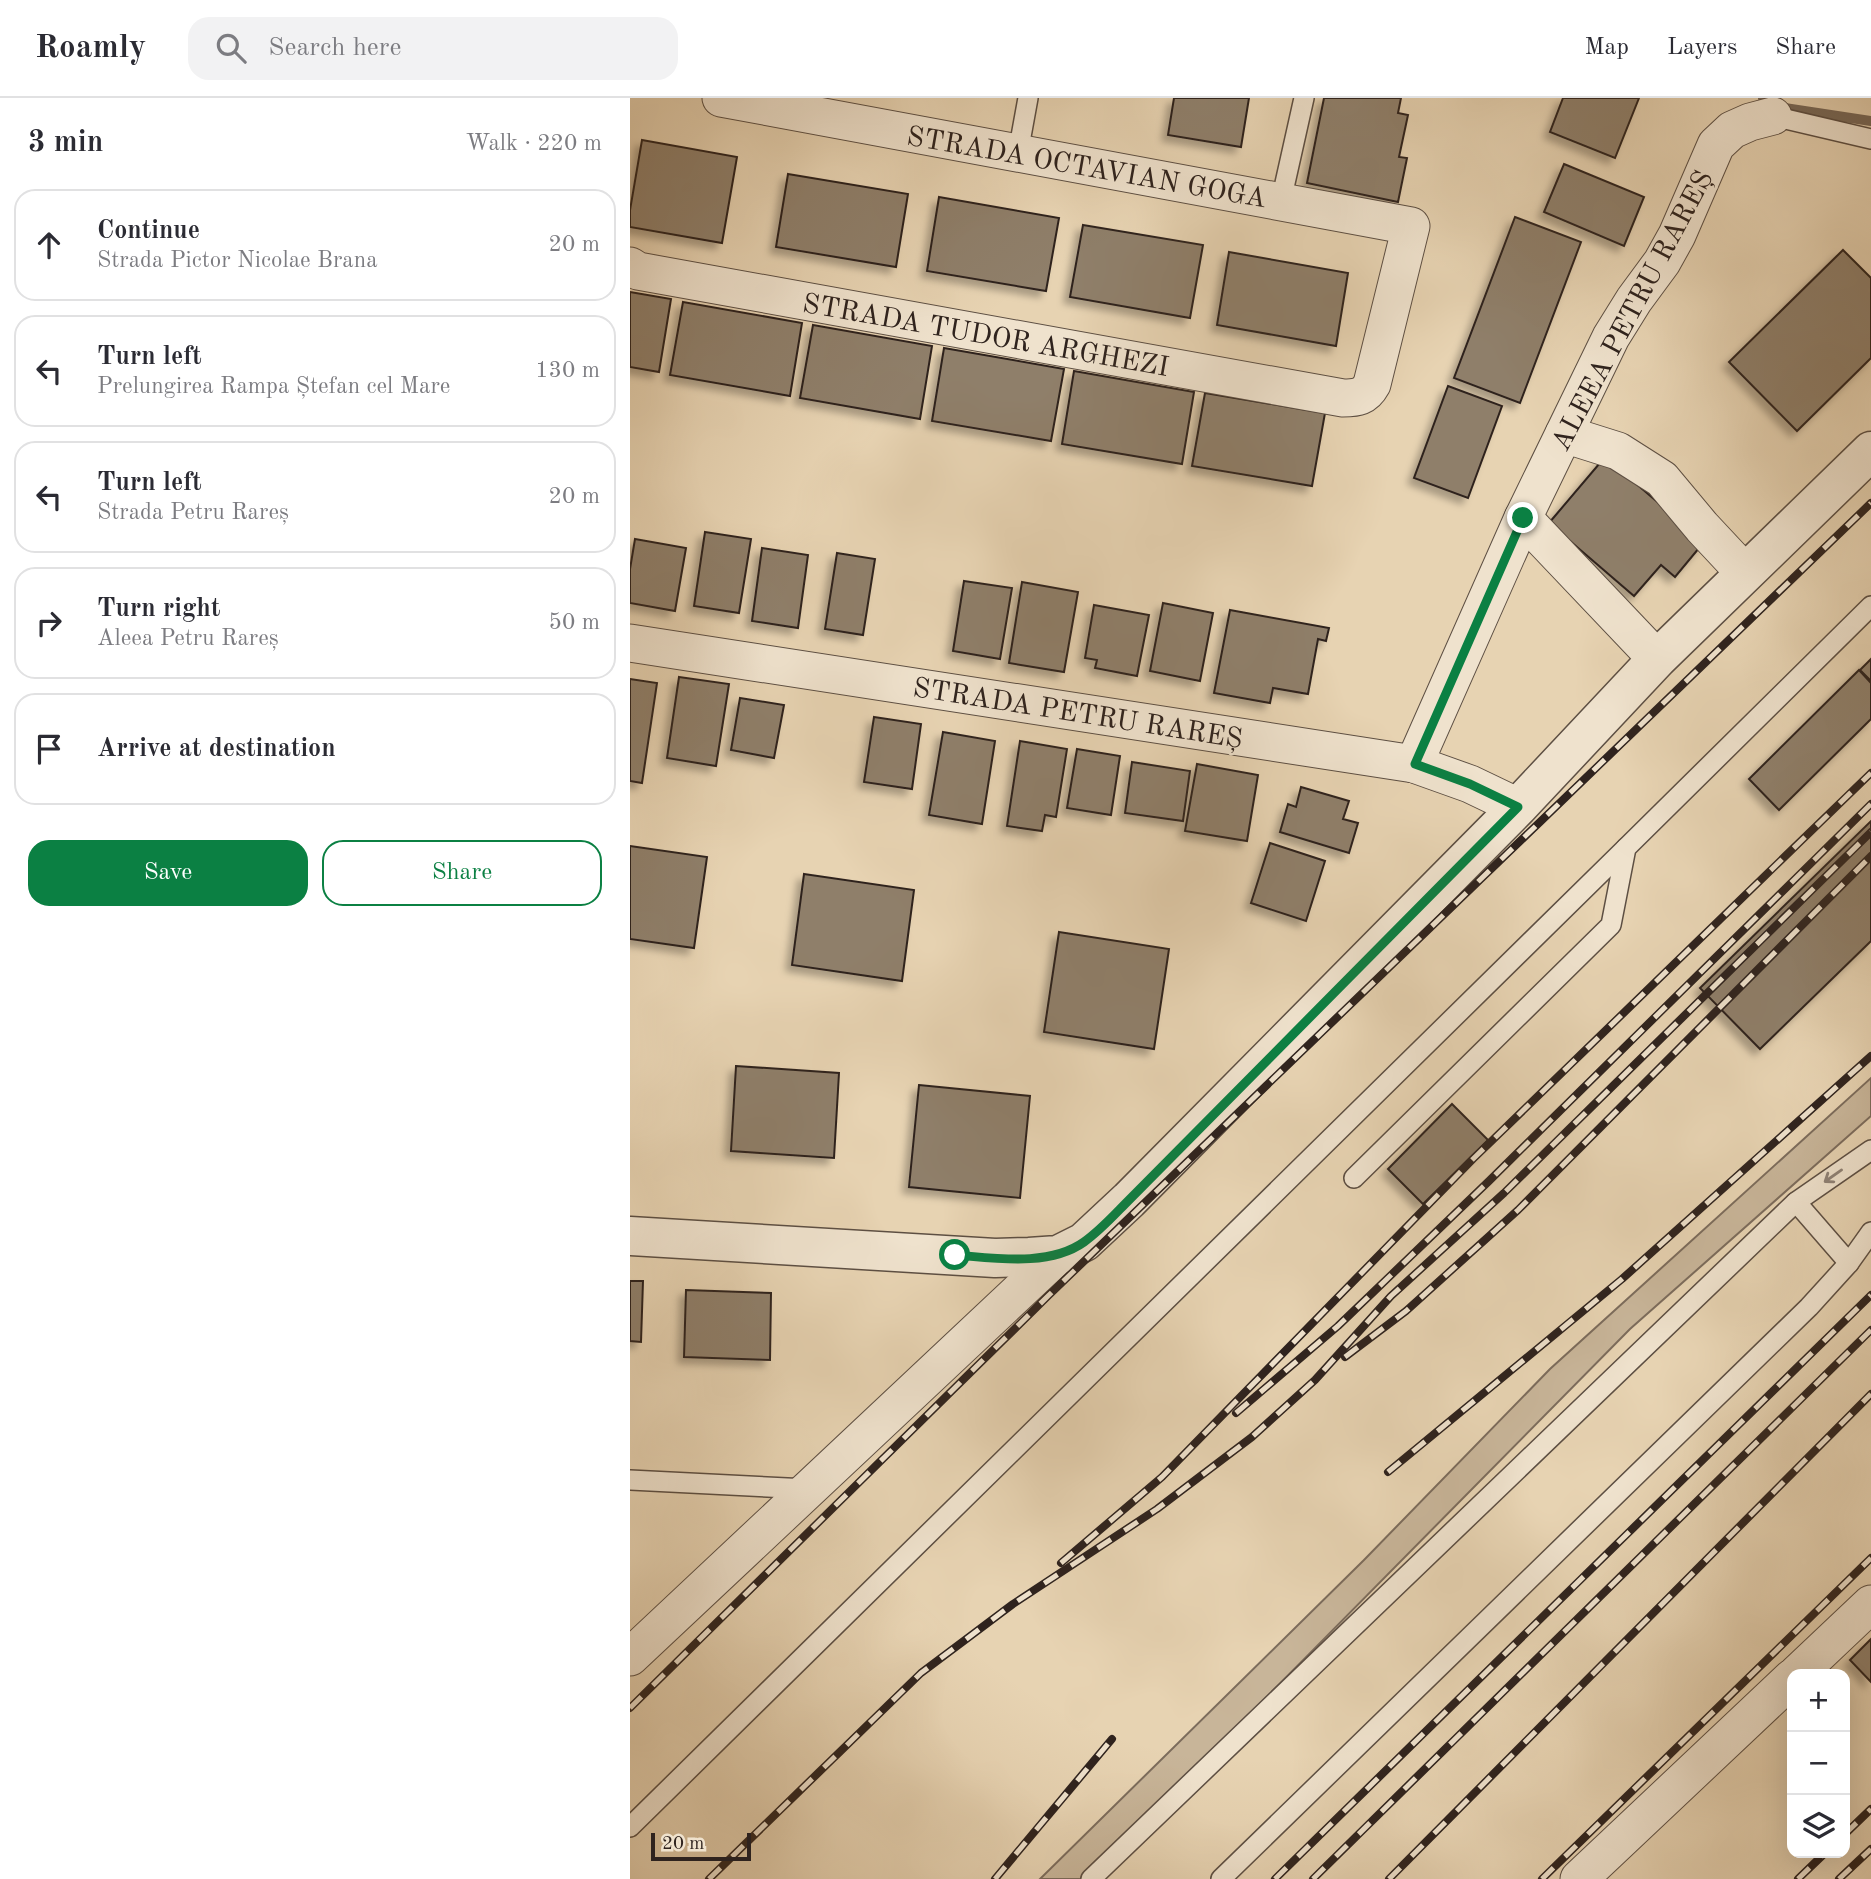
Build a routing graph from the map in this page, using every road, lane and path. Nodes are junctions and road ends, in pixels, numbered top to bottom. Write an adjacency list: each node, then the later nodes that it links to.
1 (721, 98): 6 (street, STRADA OCTAVIAN GOGA)
2 (1028, 98): 6 (lane)
3 (1304, 98): 7 (lane)
4 (1773, 116): 5 (lane); 10 (street, ALEEA PETRU RAREȘ)
5 (1871, 139)
6 (1018, 153): 7 (street, STRADA OCTAVIAN GOGA)
7 (1281, 201): 9 (street, STRADA OCTAVIAN GOGA)
8 (630, 266): 9 (street, STRADA TUDOR ARGHEZI)
9 (1343, 398)
10 (1564, 434): 12 (street, ALEEA PETRU RAREȘ); 13 (street)
11 (1871, 451): 13 (street)
12 (1523, 518): 16 (street); 17 (street, ALEEA PETRU RAREȘ)
13 (1745, 573): 16 (street)
14 (1871, 606): 19 (lane)
15 (630, 642): 17 (street, STRADA PETRU RAREȘ)
16 (1657, 659): 18 (street)
17 (1415, 764): 18 (street, STRADA PETRU RAREȘ)
18 (1518, 807): 25 (street)
19 (1626, 848): 21 (lane); 33 (lane)
20 (1871, 1150): 22 (lane, one-way to 22)
21 (1354, 1178)
22 (1796, 1202): 26 (lane); 34 (lane)
23 (1871, 1232): 26 (lane)
24 (630, 1236): 25 (street)
25 (1058, 1255): 28 (street)
26 (1849, 1264): 35 (lane)
27 (630, 1479): 28 (lane)
28 (808, 1489): 30 (street)
29 (1871, 1604): 31 (street)
30 (630, 1657)
31 (1802, 1669)
32 (1787, 1683): 36 (street)
33 (630, 1827)
34 (1091, 1879)
35 (1221, 1879)
36 (1579, 1879)

